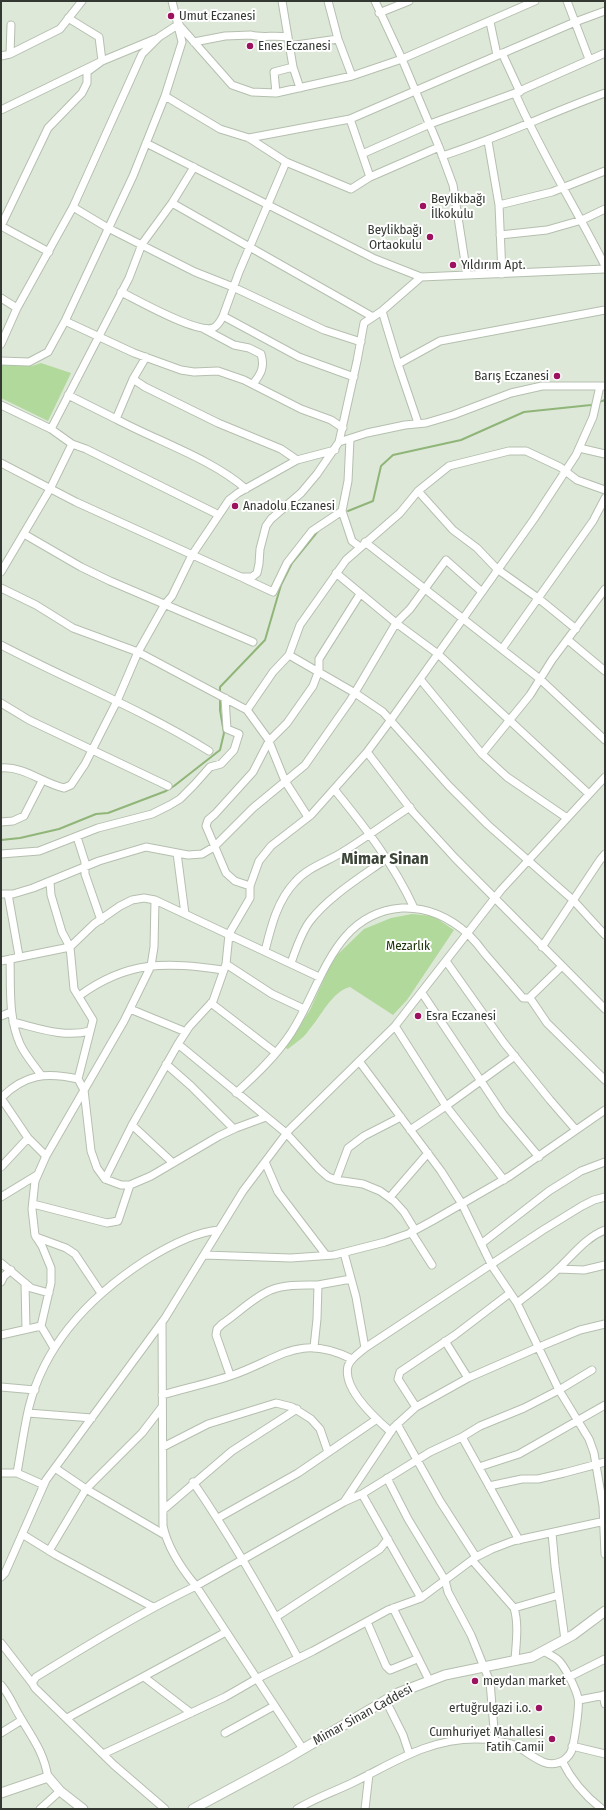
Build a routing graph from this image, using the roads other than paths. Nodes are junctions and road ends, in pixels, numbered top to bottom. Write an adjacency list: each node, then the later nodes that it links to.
1 (82, 1): 11 (street)
2 (172, 1): 14 (street)
3 (282, 1): 17 (street)
4 (328, 1): 18 (street)
5 (375, 1): 10 (street)
6 (409, 1): 10 (street)
7 (535, 1): 12 (street)
8 (568, 1): 13 (street)
9 (605, 11): 13 (street)
10 (379, 13): 25 (street)
11 (68, 18): 22 (street); 27 (street)
12 (490, 22): 23 (street); 25 (street)
13 (575, 22): 23 (street); 26 (street)
14 (179, 24): 16 (street); 19 (street); 35 (street)
15 (11, 25): 22 (street)
16 (158, 37): 27 (street); 54 (street)
17 (288, 37): 19 (street); 20 (street)
18 (338, 39): 20 (street); 29 (street)
19 (194, 42): 33 (street)
20 (289, 46): 28 (street)
21 (605, 53): 26 (street)
22 (10, 54): 24 (street)
23 (499, 54): 31 (street); 32 (street)
24 (1, 56)
25 (402, 59): 29 (street); 31 (street)
26 (590, 59): 32 (street)
27 (102, 61): 36 (street); 57 (street)
28 (293, 67): 30 (street); 33 (street)
29 (352, 76): 30 (street)
30 (300, 88): 33 (street)
31 (416, 92): 37 (street); 38 (street)
32 (517, 92): 38 (street); 39 (street)
33 (276, 93)
34 (605, 93): 39 (street)
35 (165, 96): 40 (street); 42 (street)
36 (1, 110)
37 (350, 119): 40 (street); 44 (street)
38 (430, 124): 43 (street); 44 (street)
39 (528, 124): 41 (street); 50 (street)
40 (249, 138): 46 (street)
41 (488, 141): 45 (street); 53 (street)
42 (146, 142): 47 (street); 58 (street)
43 (439, 147): 45 (street); 49 (street)
44 (362, 154): 49 (street)
45 (442, 156): 65 (street)
46 (286, 162): 49 (street); 52 (street)
47 (194, 167): 51 (street); 52 (street)
48 (605, 171): 50 (street)
49 (370, 177)
50 (564, 188): 53 (street); 56 (street)
51 (172, 203): 60 (street); 61 (street)
52 (269, 204): 61 (street); 66 (street)
53 (499, 205): 59 (street)
54 (73, 207): 58 (street); 62 (street)
55 (605, 209): 56 (street)
56 (582, 220): 59 (street); 63 (street)
57 (1, 226): 62 (street)
58 (108, 228): 60 (street); 75 (street)
59 (500, 235): 64 (street)
60 (142, 244): 67 (street); 68 (street)
61 (250, 248): 67 (street); 74 (street)
62 (49, 252): 70 (street)
63 (605, 267): 64 (street)
64 (502, 274): 65 (street)
65 (468, 276): 66 (street)
66 (421, 277): 72 (street)
67 (233, 287): 73 (street); 78 (street)
68 (121, 292): 76 (street); 77 (street)
69 (1, 298): 70 (street)
70 (17, 308): 79 (street)
71 (605, 310): 82 (street)
72 (382, 311): 74 (street); 82 (street)
73 (223, 316): 76 (street); 83 (street)
74 (373, 317): 78 (street)
75 (65, 320): 77 (street); 81 (street)
76 (204, 329): 85 (street)
77 (98, 336): 80 (street); 87 (street)
78 (361, 342): 83 (street)
79 (1, 344)
80 (146, 357): 84 (street); 85 (street)
81 (1, 361)
82 (398, 364): 90 (street)
83 (354, 377): 91 (street)
84 (133, 379): 89 (street); 99 (street)
85 (253, 384): 91 (street)
86 (603, 386): 90 (street); 96 (street)
87 (68, 395): 89 (street); 92 (street)
88 (1, 405): 92 (street)
89 (116, 419): 103 (street)
90 (418, 423): 93 (street)
91 (343, 428): 94 (street)
92 (51, 429): 95 (street)
93 (350, 439): 94 (street); 107 (street)
94 (339, 442): 97 (street)
95 (72, 444): 102 (street); 108 (street)
96 (579, 448): 98 (street); 101 (street)
97 (334, 450): 99 (street); 115 (street)
98 (605, 454)
99 (297, 460): 103 (street)
100 (1, 465): 102 (street)
101 (565, 471): 104 (street); 105 (street); 112 (street)
102 (50, 489): 109 (street); 111 (street)
103 (246, 489): 108 (street)
104 (605, 490)
105 (418, 491): 110 (street); 112 (street)
106 (605, 498): 121 (street)
107 (342, 511): 110 (street); 115 (street)
108 (219, 515): 111 (street)
109 (24, 534): 113 (street); 122 (street)
110 (362, 545): 114 (street); 117 (street)
111 (192, 555): 115 (street); 122 (street)
112 (497, 569): 119 (street); 121 (street)
113 (1, 572)
114 (336, 573): 120 (street); 132 (street)
115 (241, 577)
116 (1, 588): 130 (street)
117 (424, 588): 119 (street); 123 (street); 124 (street)
118 (605, 591): 125 (street)
119 (482, 592): 123 (street)
120 (360, 594): 124 (street); 133 (street)
121 (538, 598): 125 (street); 129 (street)
122 (165, 604): 127 (street); 130 (street)
123 (464, 618): 129 (street); 131 (street)
124 (396, 623): 131 (street); 137 (street)
125 (576, 629): 126 (street)
126 (568, 640): 134 (street); 136 (street)
127 (254, 642)
128 (1, 645): 139 (street)
129 (502, 649): 136 (street)
130 (138, 652): 138 (street); 139 (street)
131 (438, 654): 135 (street); 142 (street)
132 (289, 655): 133 (street); 141 (street)
133 (319, 670): 137 (street); 145 (street)
134 (605, 671)
135 (420, 679): 143 (street); 149 (street)
136 (540, 679): 142 (street); 144 (street)
137 (355, 693): 143 (street); 153 (street)
138 (224, 698): 141 (street); 162 (street)
139 (117, 701): 146 (street); 147 (street)
140 (1, 703): 146 (street)
141 (247, 710): 145 (street)
142 (510, 720): 149 (street); 156 (street)
143 (390, 721): 148 (street); 168 (street)
144 (605, 740)
145 (268, 741): 153 (street); 163 (street)
146 (92, 750): 152 (street); 154 (street)
147 (209, 751)
148 (367, 752): 155 (street); 157 (street)
149 (482, 754): 159 (street)
150 (1, 768): 152 (street)
151 (605, 776): 156 (street)
152 (42, 781): 160 (street)
153 (285, 781): 158 (street); 163 (street)
154 (168, 786)
155 (334, 789): 158 (street); 161 (street)
156 (589, 794): 159 (street)
157 (410, 807): 161 (street); 173 (street)
158 (308, 816): 171 (street)
159 (567, 818): 168 (street)
160 (1, 822)
161 (369, 833): 167 (street); 184 (street)
162 (77, 836): 165 (street); 169 (street)
163 (214, 847): 164 (street); 171 (street)
164 (177, 853): 169 (street); 177 (street)
165 (1, 854)
166 (605, 854): 175 (street)
167 (386, 859): 176 (street); 189 (street)
168 (529, 860): 173 (street); 175 (street)
169 (85, 868): 170 (street); 178 (street)
170 (50, 882): 172 (street); 182 (street)
171 (250, 886): 179 (street)
172 (4, 894): 185 (street)
173 (496, 898): 180 (street); 183 (street)
174 (155, 900): 177 (street); 178 (street); 190 (street)
175 (573, 900): 181 (street); 183 (street)
176 (414, 908): 180 (street); 193 (street)
177 (185, 914): 179 (street)
178 (101, 920): 182 (street)
179 (229, 934): 184 (street); 192 (street)
180 (468, 934): 188 (street); 196 (street)
181 (605, 935)
182 (70, 947): 185 (street); 195 (street)
183 (542, 947): 191 (street)
184 (265, 951): 189 (street)
185 (19, 956): 186 (street)
186 (10, 959): 187 (street); 201 (street)
187 (1, 961)
188 (446, 961): 194 (street); 209 (street)
189 (291, 963): 193 (street)
190 (151, 966): 192 (street); 195 (street); 198 (street)
191 (562, 966): 196 (street); 200 (street)
192 (224, 967): 197 (street); 199 (street)
193 (319, 977): 199 (street)
194 (422, 993): 204 (street); 215 (street)
195 (79, 996): 205 (street)
196 (529, 998): 214 (street)
197 (211, 1003): 206 (street); 208 (street)
198 (130, 1009): 206 (street); 216 (street)
199 (304, 1009): 208 (street)
200 (605, 1009)
201 (11, 1012): 202 (street); 203 (street)
202 (1, 1016)
203 (13, 1022): 205 (street); 212 (street)
204 (395, 1026): 210 (street); 218 (street)
205 (90, 1031): 213 (street)
206 (186, 1032): 207 (street)
207 (178, 1044): 211 (street); 217 (street)
208 (276, 1053): 217 (street)
209 (515, 1056): 215 (street); 225 (street)
210 (359, 1061): 221 (street); 226 (street)
211 (166, 1064): 222 (street); 223 (street)
212 (41, 1075): 213 (street); 227 (street)
213 (78, 1079): 216 (street)
214 (605, 1080)
215 (480, 1081): 218 (street); 230 (street)
216 (84, 1090): 229 (street); 236 (street)
217 (236, 1093): 220 (street)
218 (446, 1106): 224 (street); 238 (street)
219 (605, 1110): 225 (street)
220 (266, 1117): 223 (street); 226 (street)
221 (401, 1117): 224 (street); 237 (street)
222 (132, 1125): 233 (street); 236 (street)
223 (234, 1129): 233 (street)
224 (410, 1130): 228 (street)
225 (576, 1130): 230 (street)
226 (286, 1133): 231 (street); 237 (street)
227 (28, 1138): 229 (street); 234 (street)
228 (428, 1153): 241 (street); 244 (street)
229 (46, 1156): 235 (street)
230 (539, 1157): 238 (street)
231 (265, 1162): 245 (street); 252 (street)
232 (605, 1162): 249 (street)
233 (173, 1163): 239 (street)
234 (1, 1167)
235 (37, 1175): 240 (street); 243 (street)
236 (105, 1179): 239 (street)
237 (336, 1180): 241 (street)
238 (504, 1180): 244 (street)
239 (130, 1185): 243 (street)
240 (1, 1197)
241 (390, 1197): 247 (street)
242 (605, 1197): 255 (street)
243 (33, 1204): 248 (street)
244 (462, 1204): 247 (street); 249 (street)
245 (219, 1230): 251 (street); 264 (street)
246 (605, 1230): 257 (street)
247 (413, 1231): 250 (street); 254 (street)
248 (36, 1237): 263 (street); 264 (street)
249 (481, 1244): 255 (street)
250 (344, 1253): 252 (street); 259 (street)
251 (204, 1254): 252 (street); 267 (street)
252 (326, 1255)
253 (1, 1263): 258 (street)
254 (432, 1266)
255 (492, 1266): 265 (street); 276 (street)
256 (605, 1266): 257 (street)
257 (558, 1269): 266 (street)
258 (11, 1270): 260 (street); 261 (street)
259 (351, 1279): 262 (street); 276 (street)
260 (1, 1282)
261 (25, 1283): 263 (street); 270 (street)
262 (318, 1285): 273 (street); 279 (street)
263 (49, 1293): 269 (street)
264 (101, 1293): 275 (street)
265 (510, 1293): 266 (street); 272 (street)
266 (518, 1303): 274 (street)
267 (162, 1323): 284 (street); 290 (street)
268 (605, 1324): 274 (street)
269 (41, 1326): 270 (street); 275 (street)
270 (26, 1329): 271 (street)
271 (2, 1333)
272 (445, 1341): 280 (street); 287 (street)
273 (314, 1347): 277 (street); 279 (street)
274 (539, 1347): 280 (street); 283 (street)
275 (54, 1348): 282 (street)
276 (365, 1348): 277 (street)
277 (352, 1359): 291 (street)
278 (592, 1370): 283 (street)
279 (230, 1376): 284 (street)
280 (468, 1378): 287 (street)
281 (1, 1387): 282 (street)
282 (34, 1390): 289 (street)
283 (559, 1390): 292 (street); 295 (street)
284 (162, 1395): 286 (street)
285 (605, 1405): 292 (street)
286 (162, 1407): 296 (street); 309 (street)
287 (416, 1407): 293 (street)
288 (297, 1409): 296 (street); 297 (street); 306 (street)
289 (28, 1413): 290 (street); 304 (street)
290 (92, 1418): 302 (street)
291 (377, 1419): 294 (street); 297 (street)
292 (577, 1421): 300 (street); 301 (street)
293 (397, 1424): 294 (street); 298 (street)
294 (391, 1432): 311 (street)
295 (462, 1437): 298 (street); 301 (street)
296 (163, 1446): 312 (street)
297 (328, 1452): 313 (street)
298 (418, 1459): 305 (street); 322 (street)
299 (605, 1462): 300 (street)
300 (596, 1463): 308 (street); 314 (street)
301 (479, 1467): 308 (street)
302 (55, 1468): 307 (street); 309 (street)
303 (1, 1473): 304 (street)
304 (17, 1473): 307 (street)
305 (387, 1478): 310 (street); 325 (street)
306 (193, 1482): 312 (street); 313 (street)
307 (44, 1485): 316 (street)
308 (489, 1486): 319 (street)
309 (86, 1489): 317 (street); 320 (street)
310 (362, 1494): 311 (street); 318 (street)
311 (344, 1502): 323 (street)
312 (163, 1510): 317 (street)
313 (218, 1518): 323 (street)
314 (605, 1521): 315 (street); 321 (street)
315 (552, 1532): 319 (street); 327 (street)
316 (22, 1534): 320 (street); 324 (street)
317 (165, 1535): 326 (street)
318 (388, 1539): 328 (street); 333 (street)
319 (519, 1540): 322 (street)
320 (49, 1551): 329 (street)
321 (605, 1554)
322 (474, 1559): 325 (street); 331 (street)
323 (243, 1560): 326 (street); 333 (street)
324 (2, 1576)
325 (445, 1580): 328 (street); 343 (street)
326 (196, 1586): 329 (street); 335 (street)
327 (559, 1595): 331 (street); 336 (street)
328 (421, 1598): 330 (street)
329 (153, 1607): 348 (street)
330 (393, 1608): 334 (street); 340 (street)
331 (514, 1608): 342 (street)
332 (605, 1611): 336 (street, Mimar Sinan Caddesi)
333 (276, 1617): 339 (street)
334 (367, 1622): 339 (street); 340 (street)
335 (226, 1632): 344 (street); 346 (street)
336 (565, 1640): 338 (street, Mimar Sinan Caddesi)
337 (1, 1643): 348 (street)
338 (544, 1651): 342 (street, Mimar Sinan Caddesi); 345 (street)
339 (298, 1658): 346 (street)
340 (417, 1659): 347 (street)
341 (605, 1659): 345 (street)
342 (515, 1660): 343 (street, Mimar Sinan Caddesi)
343 (484, 1666): 347 (street, Mimar Sinan Caddesi); 360 (street)
344 (144, 1677): 355 (street); 356 (street)
345 (569, 1677): 352 (street)
346 (258, 1678): 354 (street); 355 (street)
347 (429, 1680): 351 (street, Mimar Sinan Caddesi)
348 (32, 1683): 356 (street)
349 (1, 1685): 357 (street)
350 (604, 1695): 352 (street); 353 (street)
351 (386, 1700): 362 (street, Mimar Sinan Caddesi); 363 (street)
352 (579, 1700): 361 (street)
353 (605, 1704)
354 (274, 1706): 359 (street); 362 (street)
355 (191, 1713): 364 (street)
356 (67, 1718): 364 (street)
357 (22, 1720): 358 (street); 368 (street)
358 (1, 1733)
359 (225, 1733)
360 (495, 1741): 363 (street); 366 (street)
361 (572, 1746): 365 (street); 366 (street)
362 (303, 1749): 374 (street, Mimar Sinan Caddesi)
363 (409, 1753): 367 (street)
364 (103, 1754): 373 (street)
365 (605, 1754)
366 (562, 1761): 377 (street)
367 (369, 1774): 375 (street); 376 (street)
368 (48, 1777): 369 (street); 370 (street)
369 (60, 1792): 371 (street); 372 (street)
370 (1, 1793)
371 (40, 1809)
372 (83, 1809)
373 (165, 1809)
374 (193, 1809)
375 (297, 1809)
376 (365, 1809)
377 (602, 1809)

